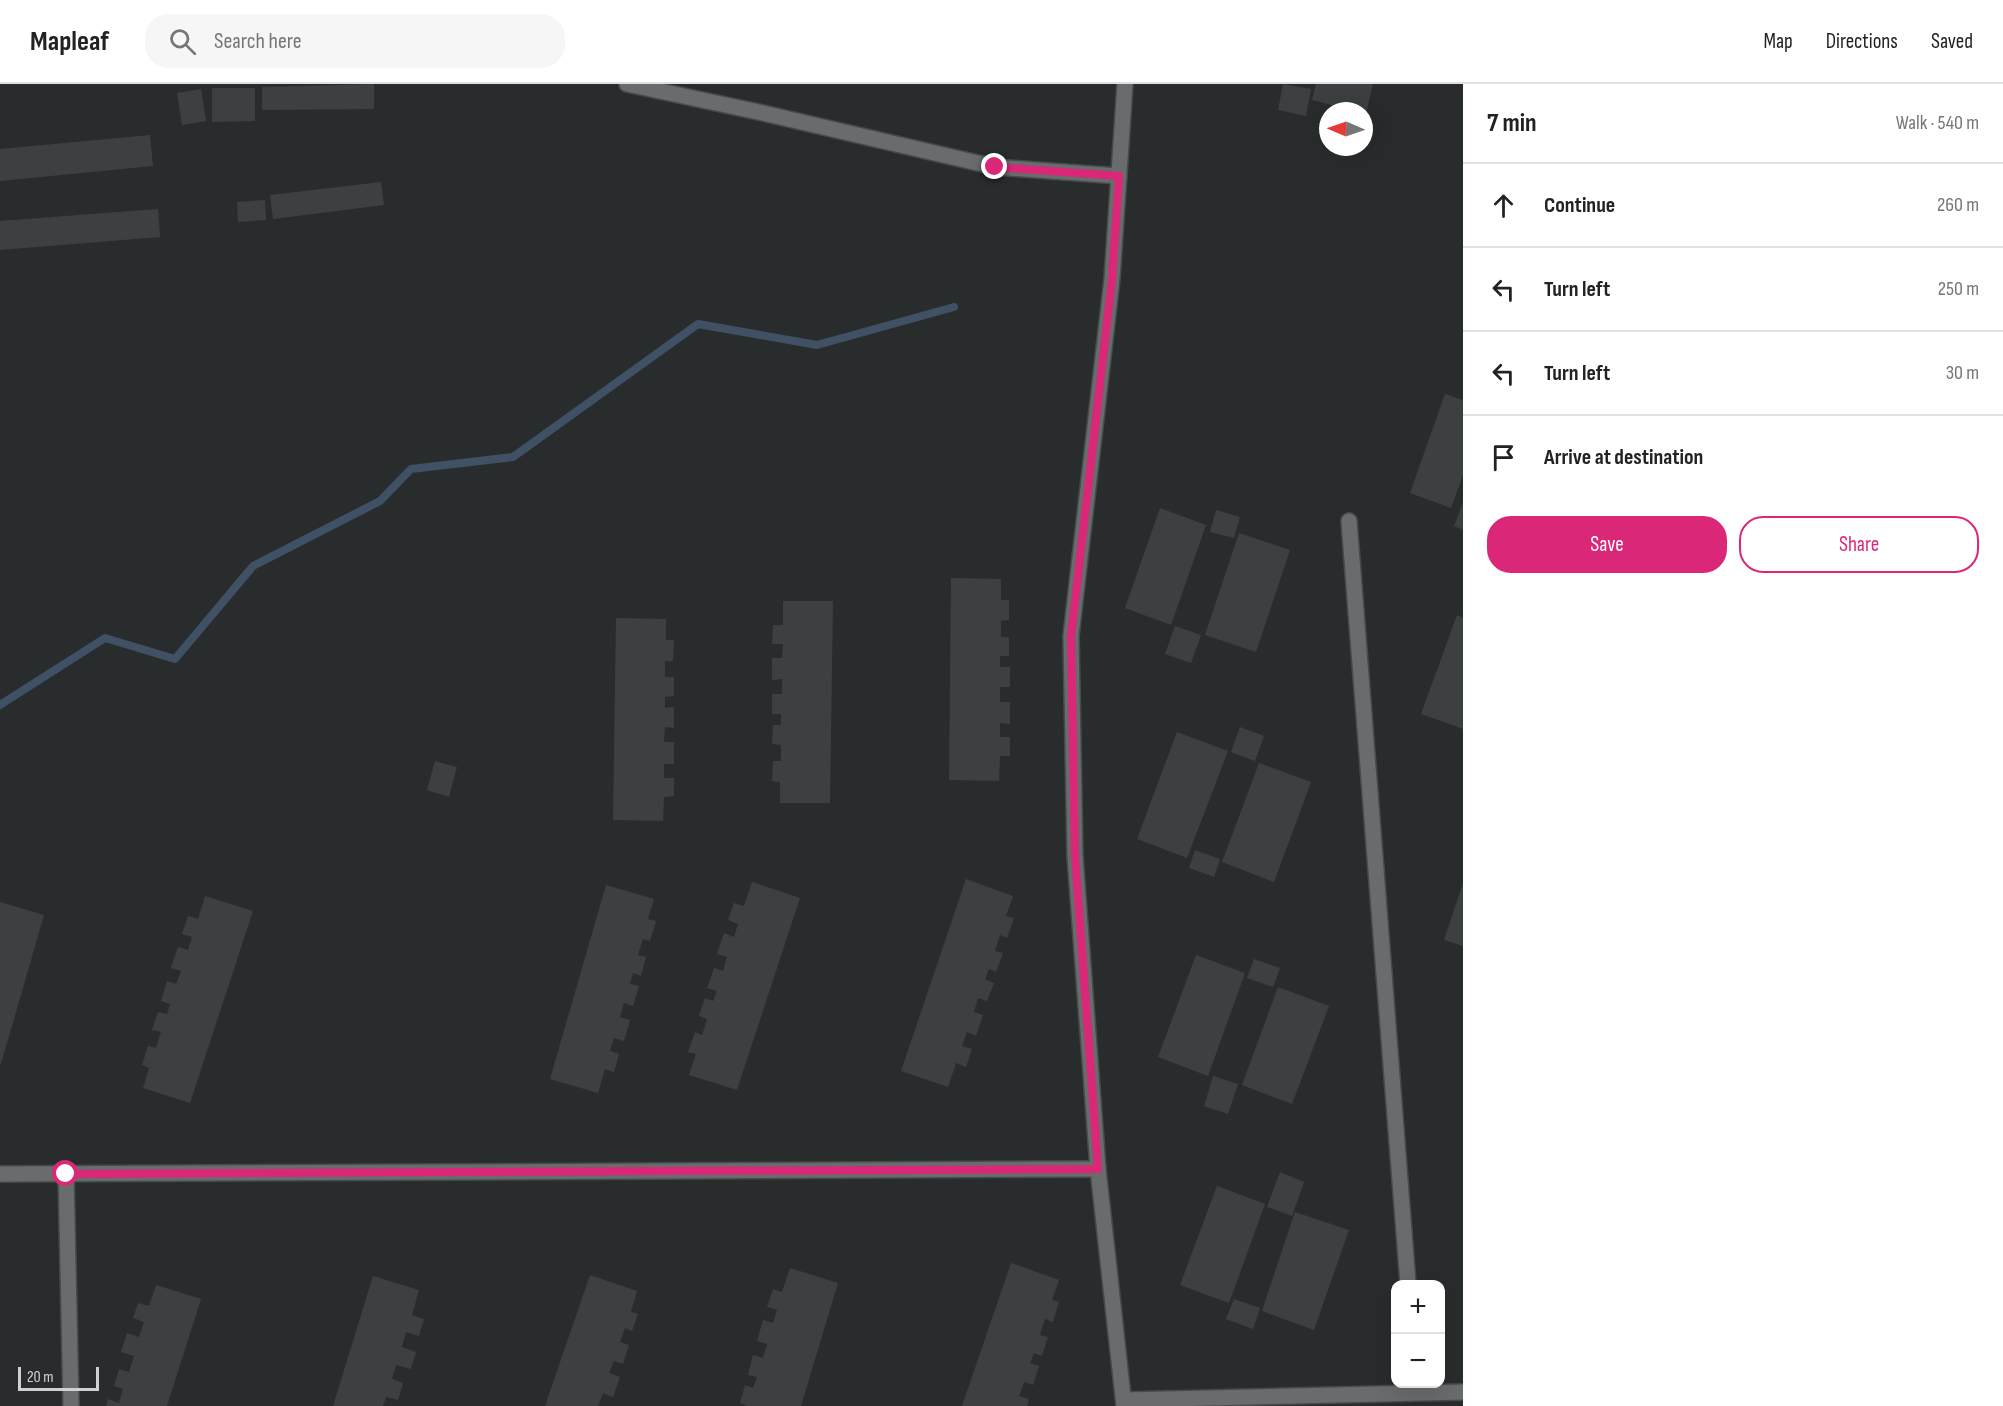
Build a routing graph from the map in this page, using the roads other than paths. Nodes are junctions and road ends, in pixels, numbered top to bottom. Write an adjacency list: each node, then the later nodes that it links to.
1 (627, 84): 3 (street)
2 (1125, 84): 3 (street)
3 (1119, 176): 5 (street)
4 (1349, 521): 8 (street)
5 (1098, 1169): 7 (street); 11 (street)
6 (0, 1174): 7 (street)
7 (66, 1174): 12 (street)
8 (1408, 1280)
9 (1416, 1388): 10 (street); 11 (street)
10 (1463, 1392)
11 (1124, 1403)
12 (71, 1406)

